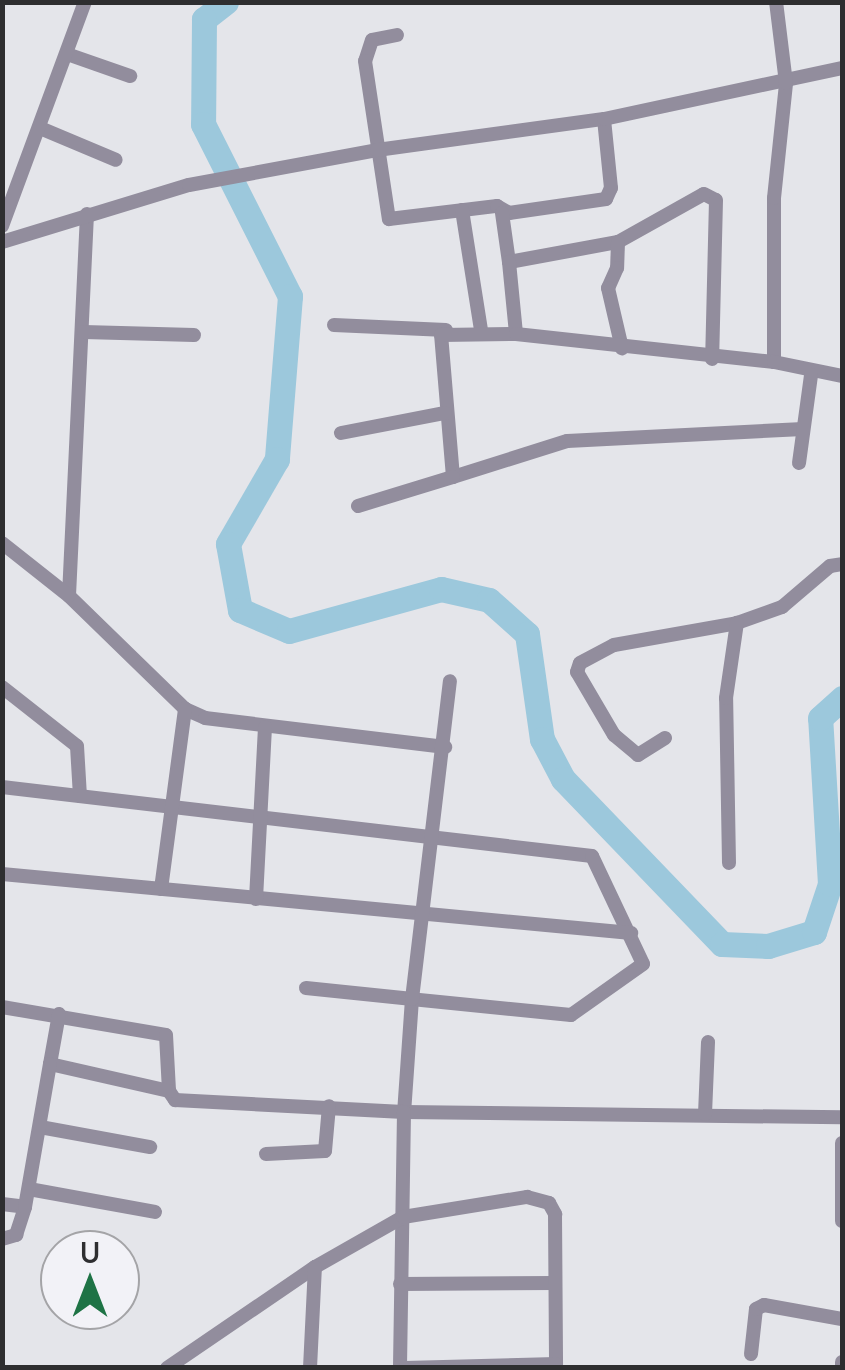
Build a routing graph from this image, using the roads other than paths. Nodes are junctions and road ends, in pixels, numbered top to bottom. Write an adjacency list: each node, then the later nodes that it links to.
1 (84, 2): 4 (street)
2 (776, 2): 7 (street)
3 (397, 34): 10 (street)
4 (67, 54): 6 (street); 9 (street)
5 (842, 68): 7 (street)
6 (130, 76)
7 (786, 83): 8 (street); 27 (street)
8 (604, 120): 10 (street); 14 (street)
9 (40, 128): 11 (street); 15 (street)
10 (377, 150): 12 (street); 13 (street)
11 (116, 160)
12 (462, 210): 14 (street); 21 (street)
13 (87, 214): 16 (street); 22 (street)
14 (502, 214): 18 (street)
15 (2, 226)
16 (2, 242)
17 (618, 242): 18 (street); 25 (street); 26 (street)
18 (509, 262): 23 (street)
19 (334, 326): 20 (street)
20 (446, 330): 21 (street); 30 (street)
21 (480, 330): 23 (street)
22 (84, 332): 24 (street); 38 (street)
23 (516, 334): 25 (street)
24 (194, 335)
25 (622, 348): 26 (street)
26 (712, 358): 27 (street)
27 (774, 362): 28 (street)
28 (812, 375): 29 (street); 31 (street)
29 (842, 376)
30 (445, 413): 32 (street); 34 (street)
31 (804, 428): 33 (street); 34 (street)
32 (341, 433)
33 (799, 464)
34 (454, 477): 35 (street)
35 (358, 506)
36 (2, 543): 38 (street)
37 (842, 564): 39 (street)
38 (70, 596): 42 (street)
39 (736, 623): 44 (street); 51 (street)
40 (450, 682): 45 (street)
41 (2, 687): 47 (street)
42 (185, 709): 43 (street); 48 (street)
43 (265, 727): 45 (street); 49 (street)
44 (665, 738)
45 (445, 747): 50 (street)
46 (2, 787): 47 (street)
47 (80, 796): 48 (street)
48 (167, 807): 49 (street); 53 (street)
49 (258, 816): 50 (street); 54 (street)
50 (434, 834): 55 (street); 56 (street)
51 (729, 863)
52 (2, 874): 53 (street)
53 (161, 889): 54 (street)
54 (256, 899): 55 (street)
55 (424, 918): 56 (street); 58 (street)
56 (631, 933): 58 (street)
57 (306, 988): 58 (street)
58 (412, 999): 66 (street)
59 (4, 1008): 60 (street); 61 (street)
60 (59, 1014): 63 (street); 64 (street)
61 (2, 1024)
62 (708, 1042): 67 (street)
63 (50, 1064): 64 (street); 69 (street)
64 (168, 1090): 65 (street)
65 (329, 1106): 66 (street); 72 (street)
66 (404, 1112): 67 (street); 77 (street)
67 (704, 1114): 68 (street)
68 (842, 1117)
69 (40, 1127): 71 (street); 73 (street)
70 (842, 1142): 78 (street)
71 (150, 1146)
72 (266, 1154)
73 (29, 1189): 75 (street); 76 (street)
74 (2, 1204): 75 (street)
75 (25, 1207): 79 (street)
76 (155, 1212)
77 (403, 1217): 80 (street); 81 (street); 82 (street)
78 (842, 1222)
79 (2, 1239)
80 (314, 1268): 86 (street); 87 (street)
81 (555, 1283): 82 (street); 85 (street)
82 (400, 1284): 88 (street)
83 (842, 1320): 84 (street)
84 (751, 1354)
85 (556, 1366): 88 (street)
86 (167, 1368)
87 (310, 1368)
88 (402, 1368)

